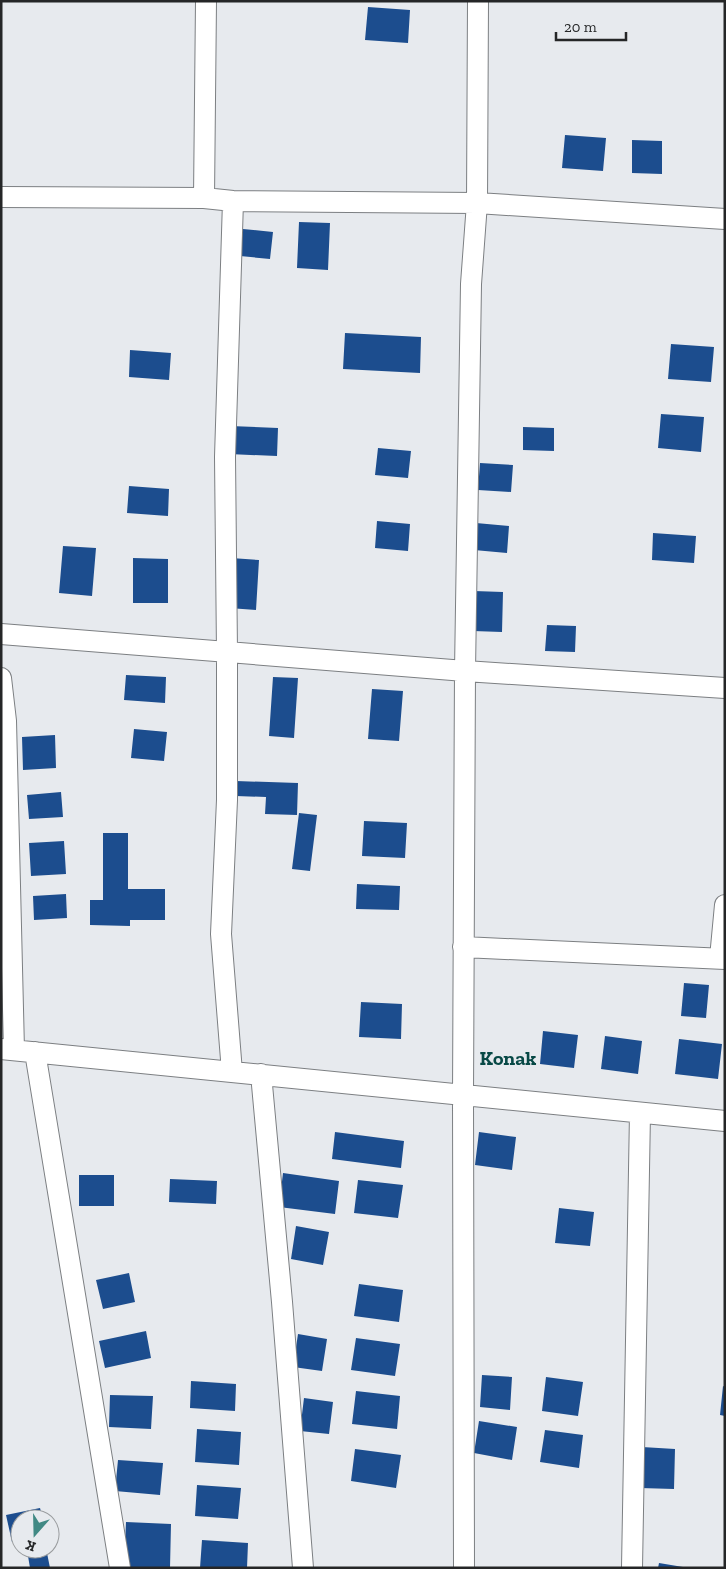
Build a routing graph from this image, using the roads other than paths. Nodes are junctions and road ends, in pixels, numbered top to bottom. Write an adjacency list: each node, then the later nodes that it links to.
1 (206, 1): 4 (street)
2 (478, 1): 6 (street)
3 (1, 197): 4 (street)
4 (204, 198): 5 (street)
5 (233, 201): 6 (street); 9 (street)
6 (477, 203): 7 (street); 10 (street)
7 (725, 219)
8 (1, 634): 9 (street)
9 (227, 652): 10 (street); 19 (street)
10 (465, 671): 12 (street); 15 (street)
11 (1, 678): 13 (street)
12 (725, 688)
13 (4, 807): 17 (street)
14 (725, 905): 16 (street)
15 (463, 948): 16 (street); 21 (street)
16 (722, 959)
17 (8, 1049): 18 (street)
18 (35, 1052): 19 (street); 24 (street)
19 (232, 1072): 20 (street)
20 (261, 1074): 21 (street); 25 (street)
21 (462, 1096): 22 (street); 26 (street)
22 (640, 1113): 23 (street); 27 (street)
23 (725, 1121)
24 (120, 1568)
25 (303, 1568)
26 (464, 1568)
27 (632, 1568)

